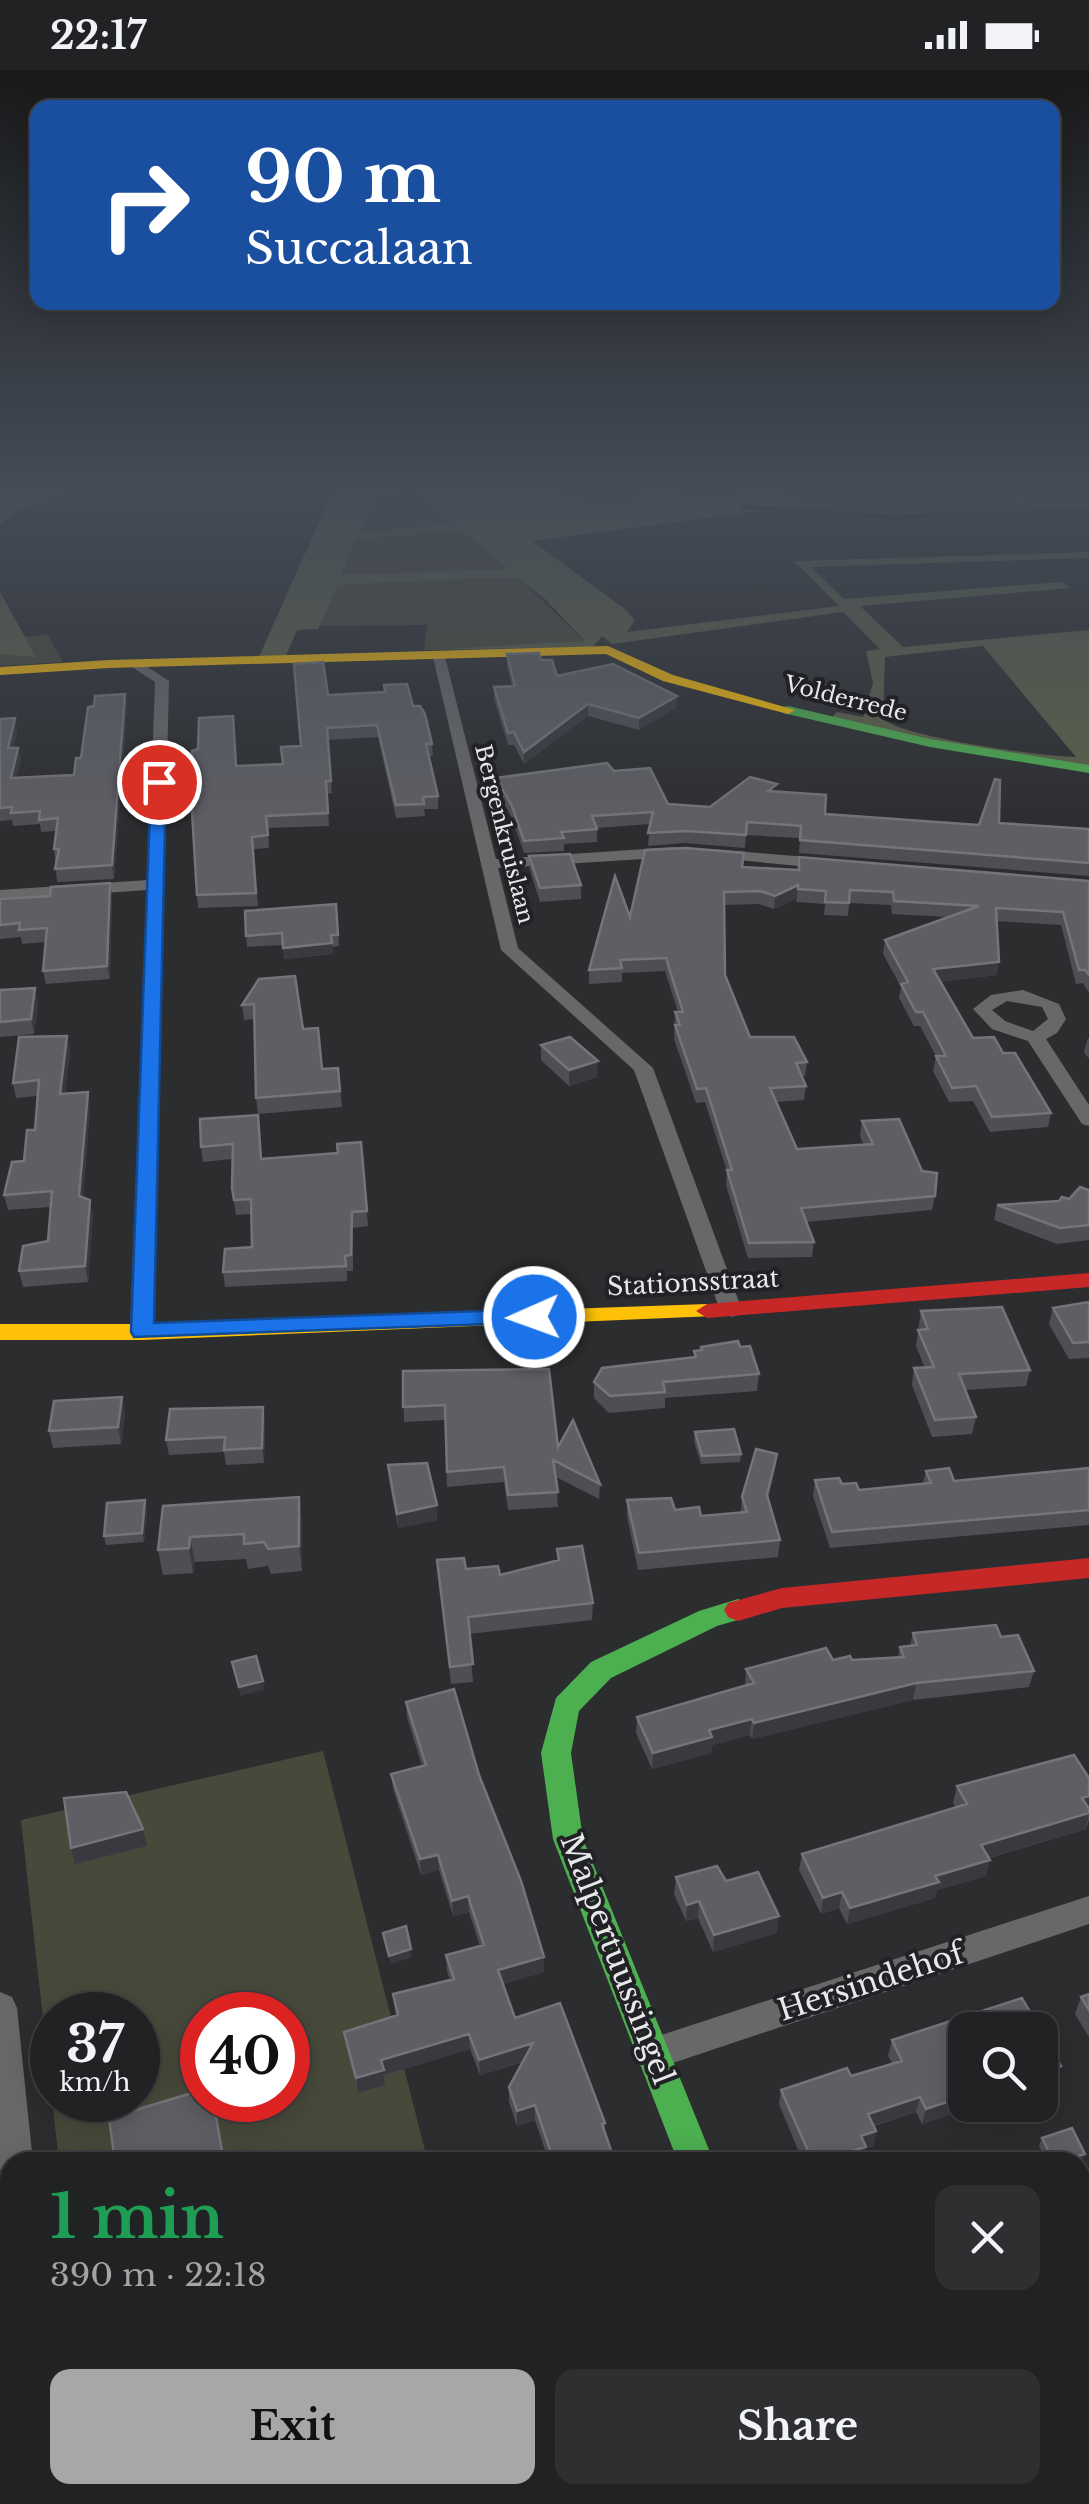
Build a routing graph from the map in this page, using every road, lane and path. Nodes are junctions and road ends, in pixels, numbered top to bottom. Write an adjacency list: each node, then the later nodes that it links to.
1 (439, 657): 3 (street, Volderrede); 6 (street, Volderrede); 7 (street, Bergenkruislaan)
2 (137, 664): 3 (street, Volderrede); 4 (street, Volderrede); 5 (street)
3 (205, 664): 5 (street)
4 (0, 671)
5 (162, 681): 9 (street)
6 (1089, 768)
7 (489, 864): 8 (street); 14 (street, Bergenkruislaan)
8 (858, 866)
9 (156, 884): 10 (street); 16 (street)
10 (0, 895)
11 (1035, 1036): 12 (street)
12 (1089, 1120)
13 (1089, 1280): 14 (street, Stationsstraat)
14 (730, 1310): 16 (street, Stationsstraat)
15 (0, 1332): 16 (street, Stationsstraat)
16 (142, 1332)
17 (1089, 1568): 20 (street, Malpertuussingel)
18 (1089, 1910): 20 (street, Hersindehof)
19 (0, 2008): 21 (street)
20 (652, 2054): 22 (street, Malpertuussingel)
21 (13, 2152)
22 (692, 2152)

